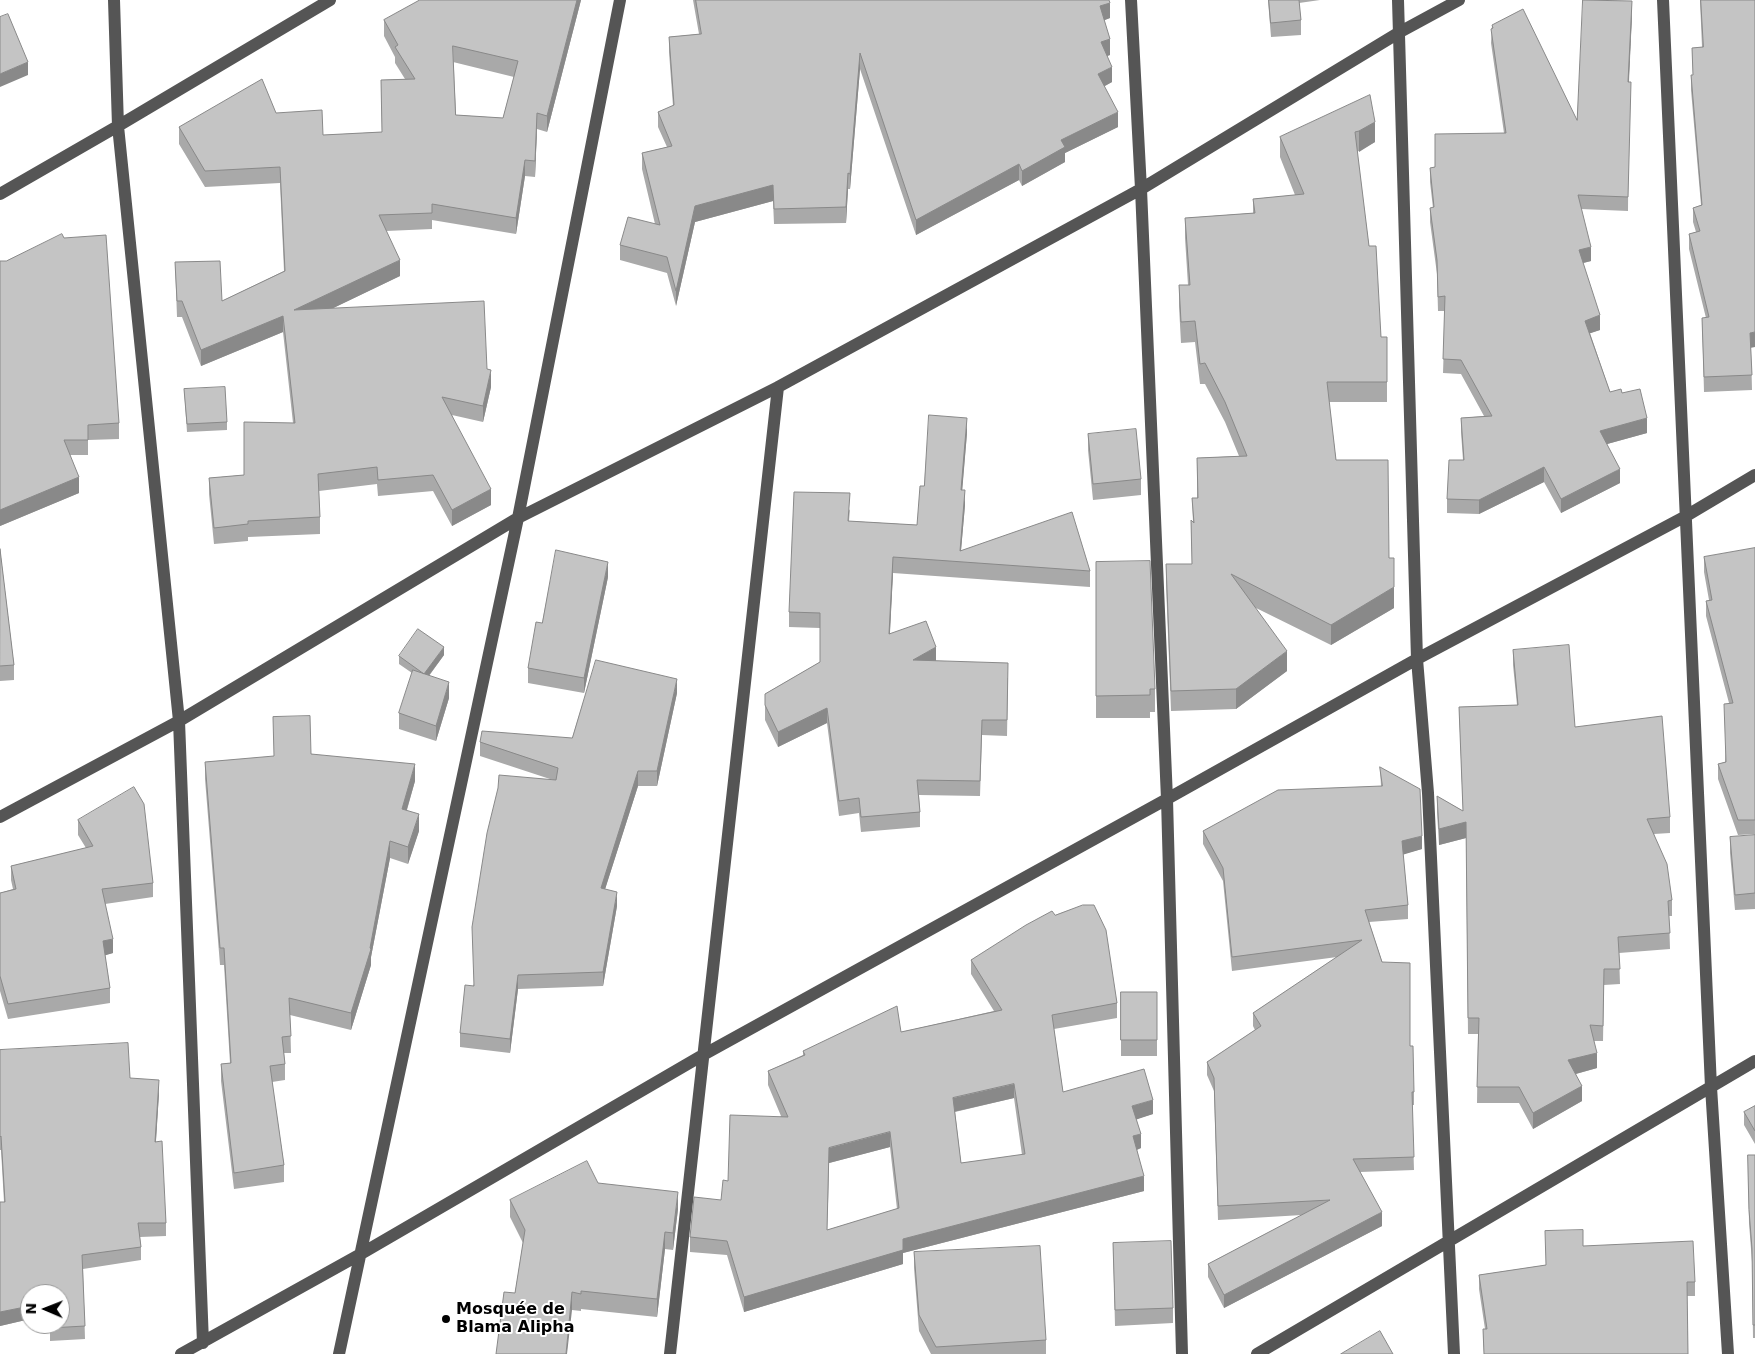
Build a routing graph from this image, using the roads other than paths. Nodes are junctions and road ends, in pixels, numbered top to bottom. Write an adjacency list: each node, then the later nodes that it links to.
1 (114, 0): 9 (street)
2 (330, 0): 9 (street)
3 (620, 0): 15 (street)
4 (1131, 0): 10 (street)
5 (1398, 0): 8 (street)
6 (1459, 0): 8 (street)
7 (1663, 0): 14 (street)
8 (1400, 32): 10 (street); 16 (street)
9 (118, 126): 11 (street); 17 (street)
10 (1141, 189): 12 (street); 18 (street)
11 (0, 194)
12 (778, 387): 15 (street); 20 (street)
13 (1755, 475): 14 (street)
14 (1686, 516): 16 (street); 22 (street)
15 (518, 518): 17 (street); 24 (street)
16 (1417, 659): 18 (street); 23 (street)
17 (179, 721): 19 (street); 25 (street)
18 (1167, 799): 20 (street); 29 (street)
19 (0, 817)
20 (703, 1055): 24 (street); 28 (street)
21 (1755, 1060): 22 (street)
22 (1710, 1087): 23 (street); 32 (street)
23 (1449, 1241): 30 (street); 31 (street)
24 (359, 1255): 25 (street); 27 (street)
25 (203, 1343): 26 (street)
26 (182, 1354)
27 (339, 1354)
28 (670, 1354)
29 (1182, 1354)
30 (1257, 1354)
31 (1454, 1354)
32 (1728, 1354)

